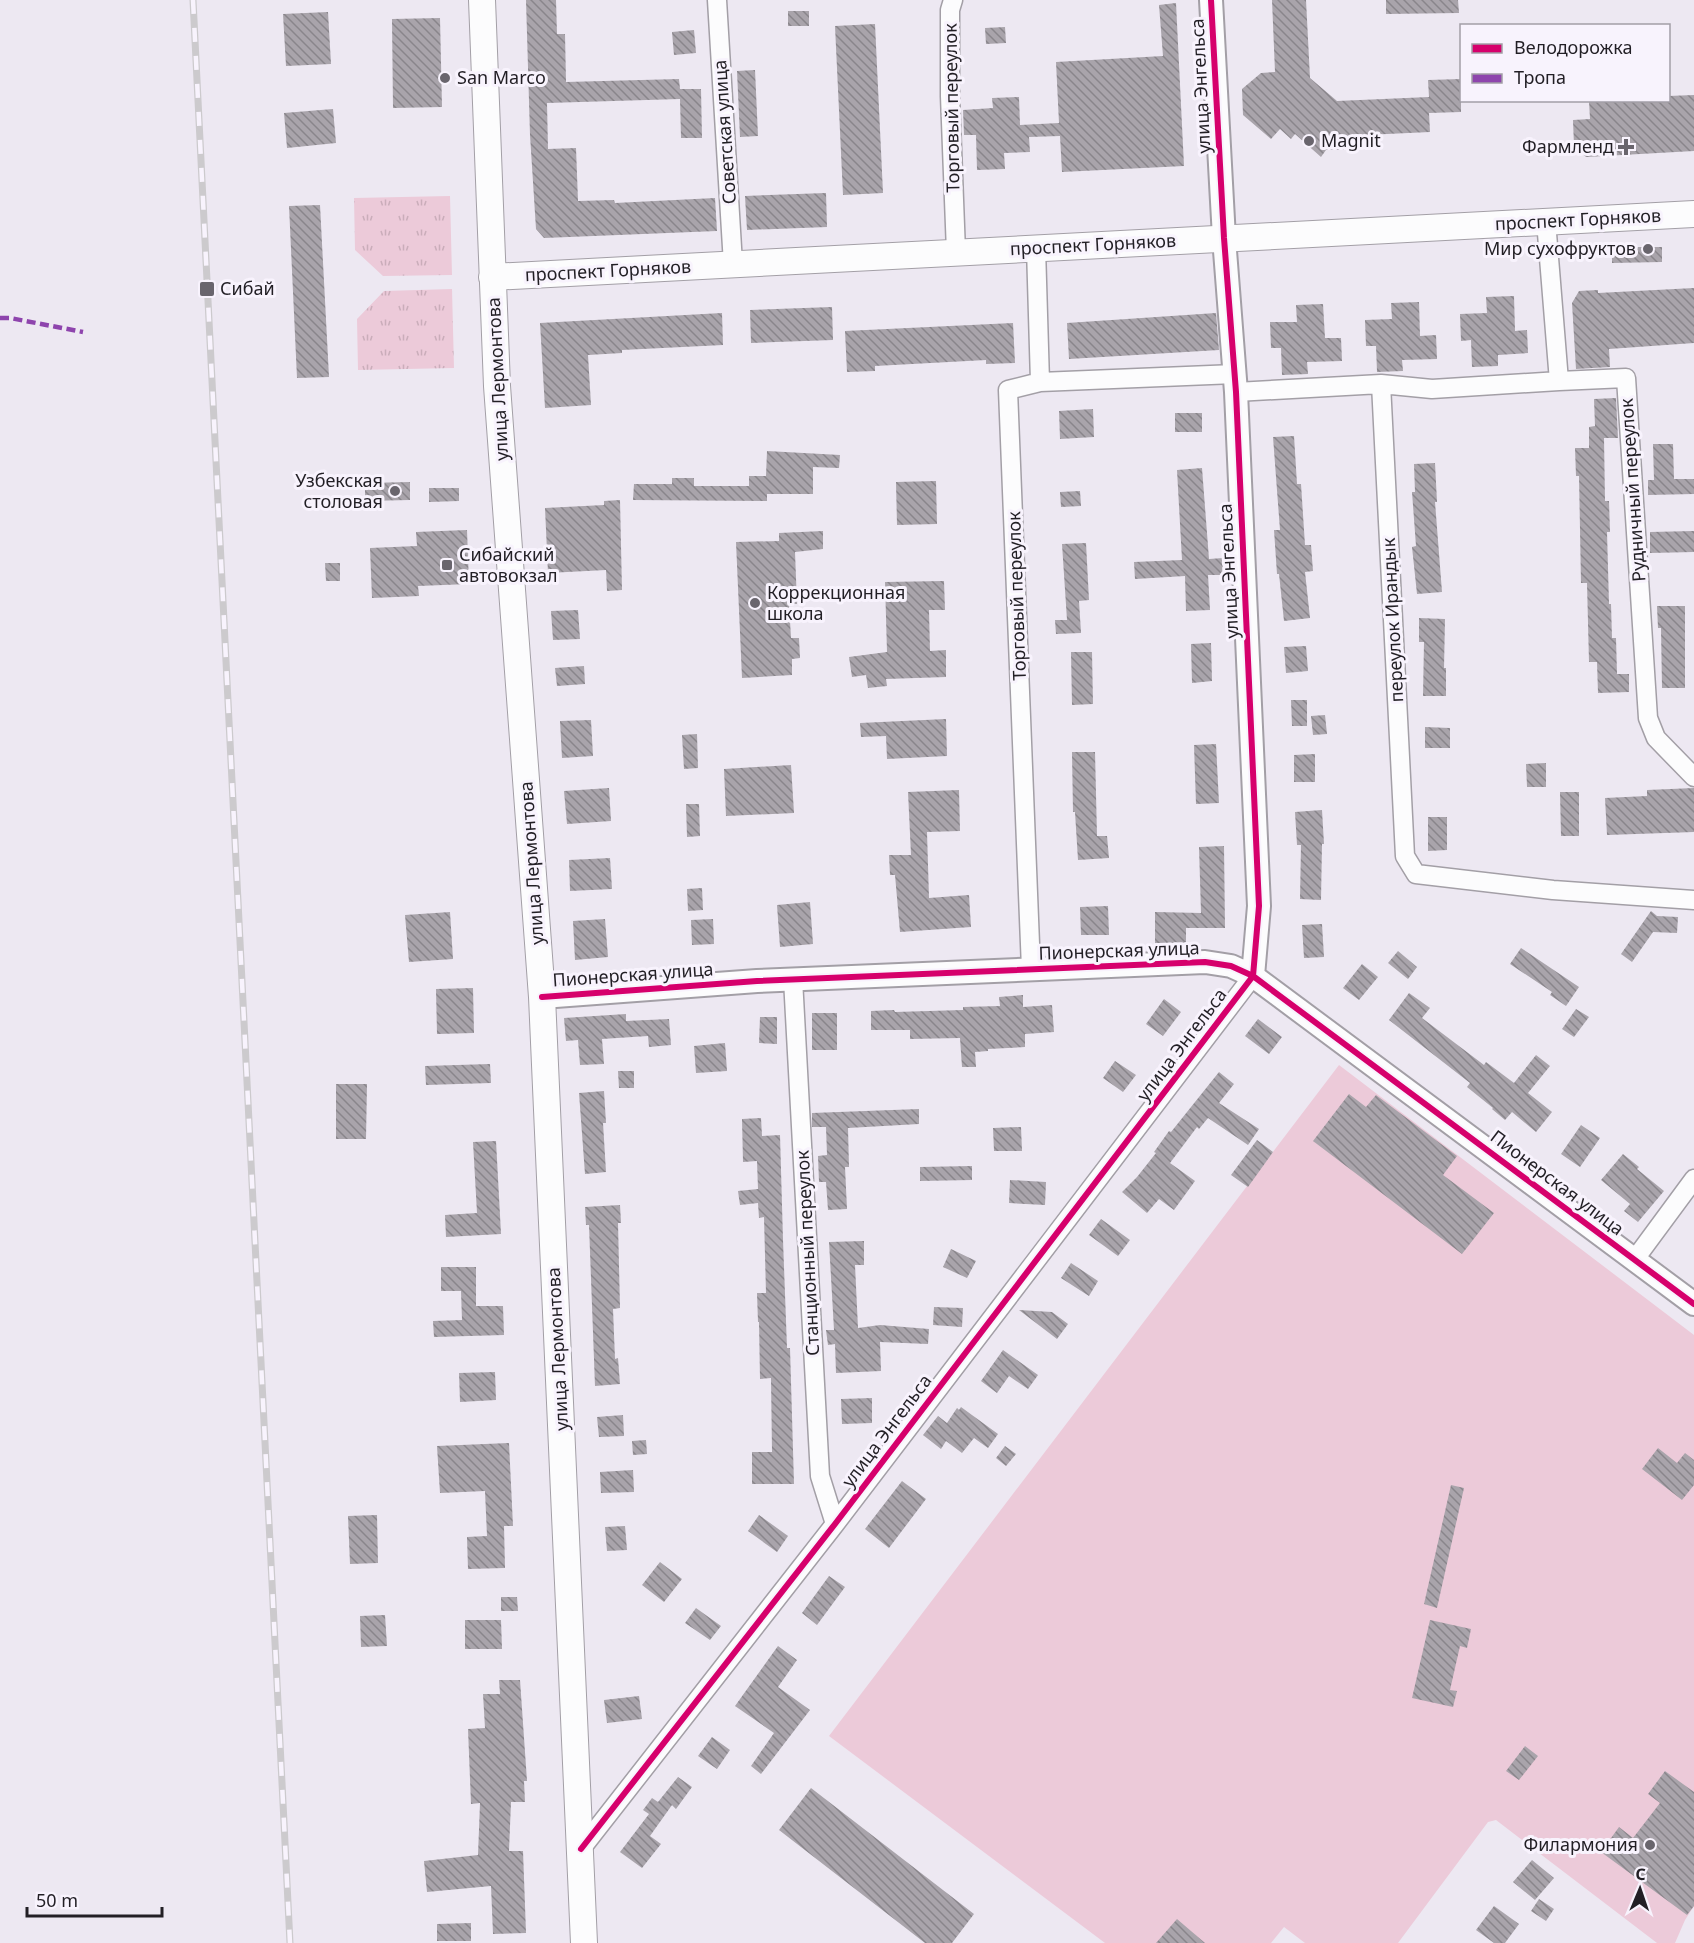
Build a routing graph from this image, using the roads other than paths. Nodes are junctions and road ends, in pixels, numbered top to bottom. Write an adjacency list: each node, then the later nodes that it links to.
1 (482, 0): 11 (main road, улица Лермонтова)
2 (717, 0): 10 (street, Советская улица)
3 (953, 0): 9 (street, Торговый переулок)
4 (1211, 0): 7 (street, улица Энгельса)
5 (1694, 214): 6 (main road, проспект Горняков)
6 (1546, 221): 7 (main road, проспект Горняков); 12 (street)
7 (1224, 238): 8 (main road, проспект Горняков); 14 (street, улица Энгельса)
8 (1036, 248): 9 (main road, проспект Горняков); 13 (street)
9 (956, 252): 10 (main road, проспект Горняков)
10 (733, 264): 11 (main road, проспект Горняков)
11 (492, 277): 21 (main road, улица Лермонтова)
12 (1559, 381): 15 (street); 16 (street, Рудничный переулок)
13 (1040, 382): 14 (street); 18 (street, Торговый переулок)
14 (1235, 383): 15 (street); 19 (street, улица Энгельса)
15 (1381, 384): 17 (street, переулок Ирандык)
16 (1694, 777)
17 (1694, 900)
18 (1031, 969): 19 (street, Пионерская улица); 20 (street, Пионерская улица)
19 (1253, 976): 23 (street, Пионерская улица); 25 (street, улица Энгельса)
20 (793, 980): 21 (street, Пионерская улица); 25 (street, Станционный переулок)
21 (542, 997): 26 (main road, улица Лермонтова)
22 (1694, 1179): 23 (street)
23 (1635, 1259): 24 (street, Пионерская улица)
24 (1694, 1304)
25 (835, 1524): 26 (street, улица Энгельса)
26 (581, 1849): 27 (main road, улица Лермонтова)
27 (584, 1943)

